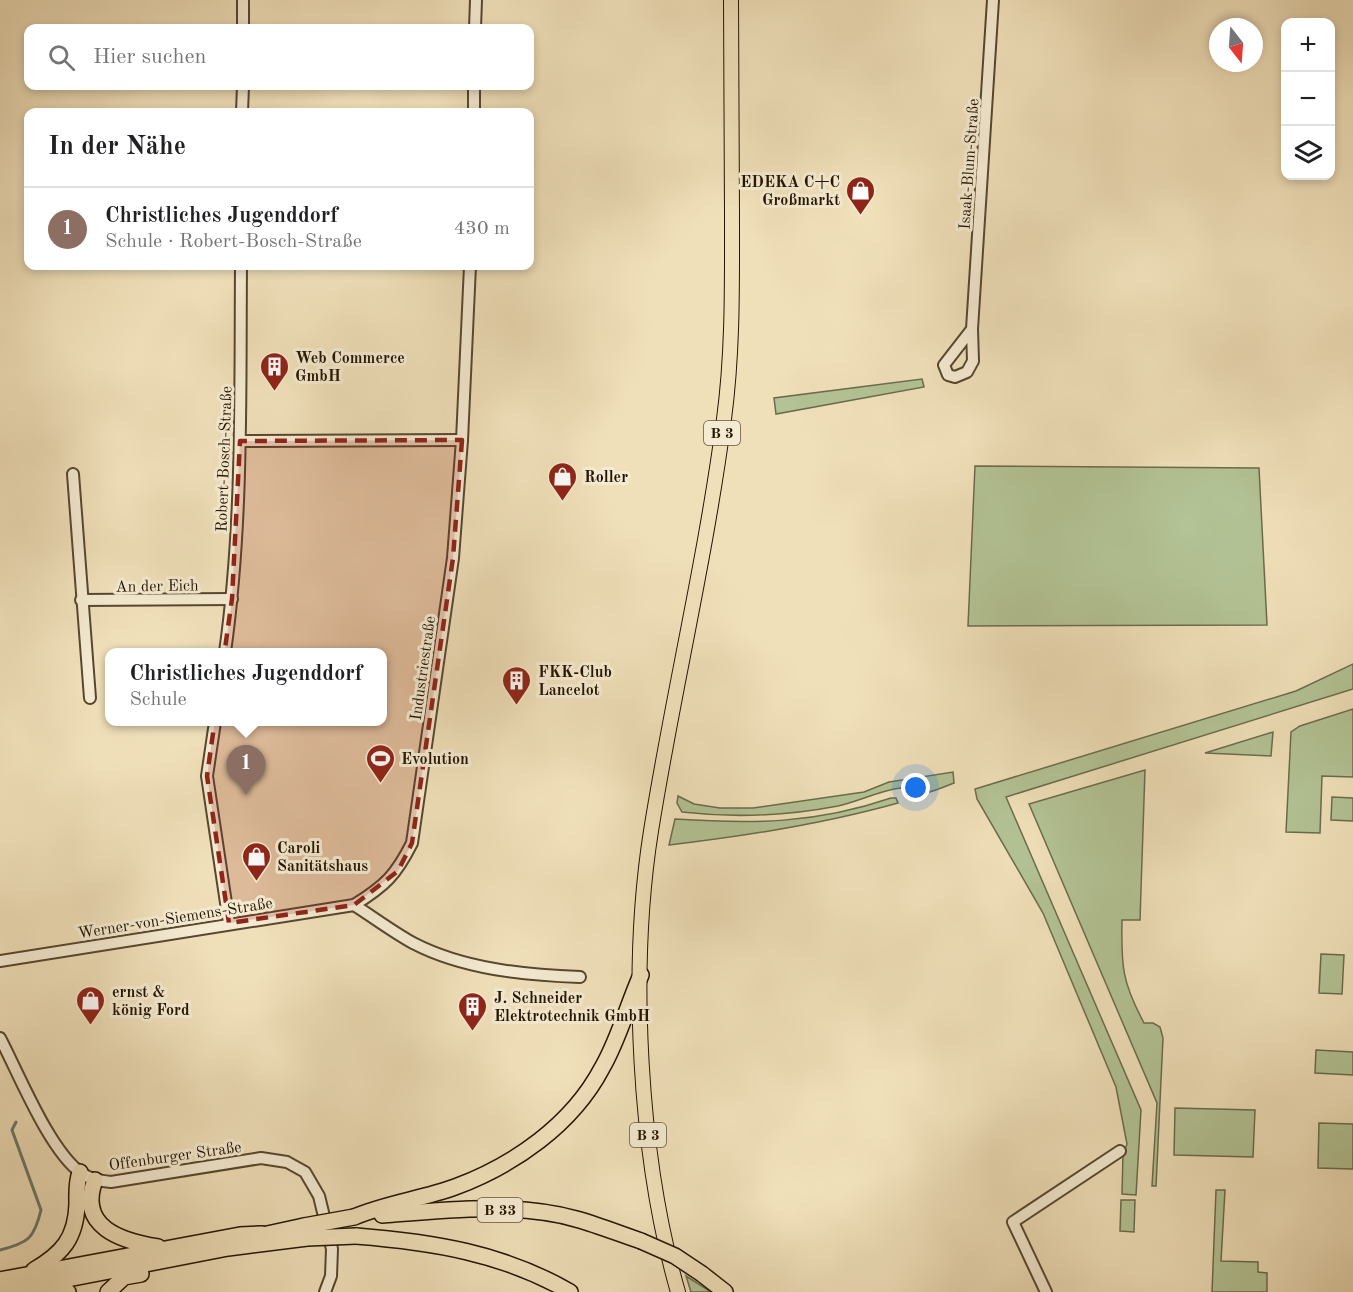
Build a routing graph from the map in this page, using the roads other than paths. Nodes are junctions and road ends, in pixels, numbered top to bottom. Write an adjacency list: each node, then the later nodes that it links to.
1 (243, 0): 5 (street)
2 (476, 0): 6 (street)
3 (731, 0): 26 (main road, B 3)
4 (993, 0): 13 (street, Isaak-Blum-Straße)
5 (243, 24)
6 (475, 24)
7 (243, 90): 9 (street)
8 (474, 90): 10 (street)
9 (242, 108)
10 (474, 108)
11 (241, 270): 15 (street, Robert-Bosch-Straße)
12 (471, 270): 14 (street, Industriestraße)
13 (972, 329)
14 (462, 440): 15 (street); 22 (street, Industriestraße)
15 (240, 441): 17 (street, Robert-Bosch-Straße)
16 (73, 474): 18 (street)
17 (232, 599): 18 (street, An der Eich); 19 (street, Robert-Bosch-Straße)
18 (81, 600): 20 (street)
19 (226, 648)
20 (90, 698)
21 (214, 726): 24 (street)
22 (381, 888): 23 (street, Werner-von-Siemens-Straße)
23 (354, 905): 24 (street, Werner-von-Siemens-Straße); 27 (street)
24 (229, 923): 25 (street, Werner-von-Siemens-Straße)
25 (0, 961)
26 (641, 975): 32 (highway); 44 (main road, B 3)
27 (580, 977)
28 (0, 1038): 30 (street, Offenburger Straße)
29 (1120, 1151): 46 (street)
30 (80, 1172): 31 (street, Offenburger Straße); 36 (highway)
31 (95, 1180): 35 (highway); 42 (street, Offenburger Straße)
32 (354, 1217): 33 (highway, B 33, bridge); 45 (highway, B 33, bridge)
33 (306, 1232): 34 (highway, B 33); 43 (highway, B 33, bridge)
34 (258, 1240): 35 (highway, B 33); 37 (highway, B 33); 41 (highway)
35 (167, 1249): 36 (highway, B 33)
36 (26, 1275): 37 (highway, B 33)
37 (4, 1287): 38 (highway)
38 (33, 1292)
39 (46, 1292): 40 (highway)
40 (68, 1292)
41 (108, 1292)
42 (325, 1292)
43 (570, 1292)
44 (678, 1292)
45 (726, 1292)
46 (1046, 1292)

